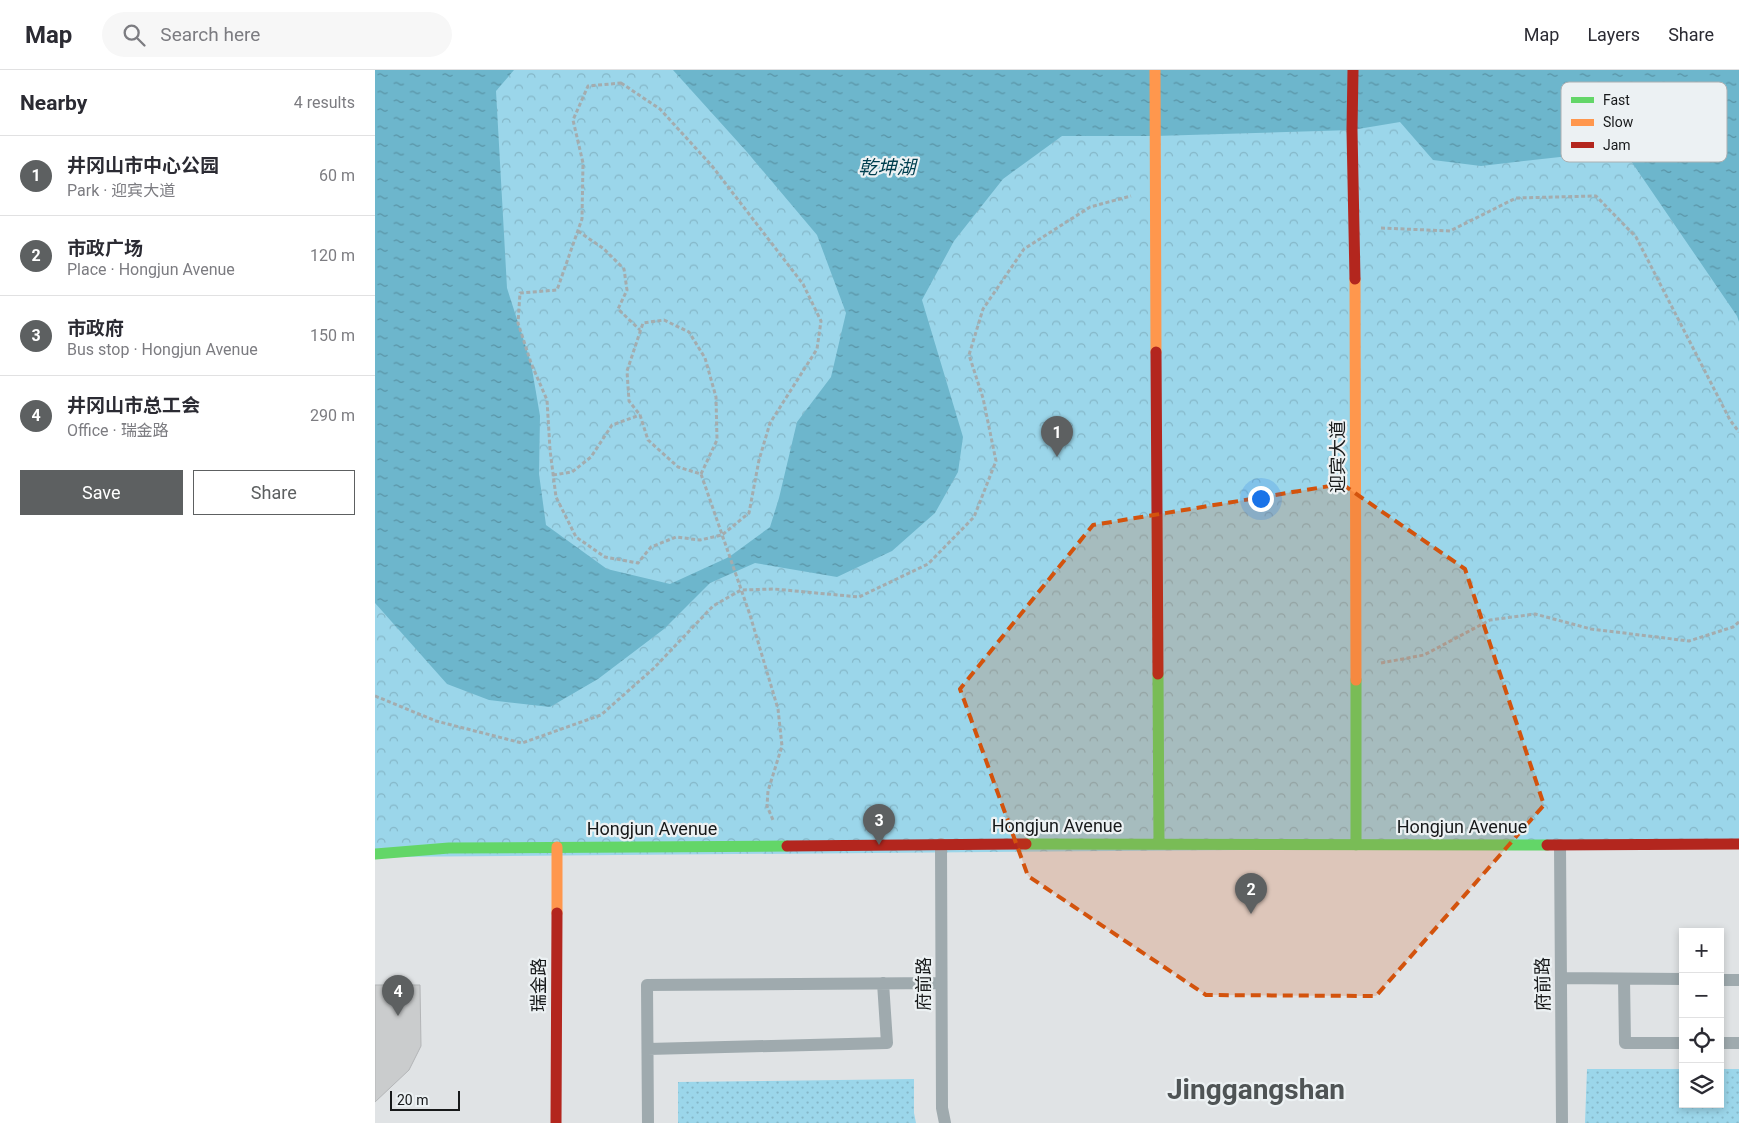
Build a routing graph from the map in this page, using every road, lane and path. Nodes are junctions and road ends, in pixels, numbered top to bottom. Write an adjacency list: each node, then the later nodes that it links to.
1 (1155, 70): 3 (main road)
2 (1353, 70): 4 (main road, 迎宾大道)
3 (1155, 189): 12 (path); 16 (main road)
4 (1355, 227): 8 (path); 14 (main road, 迎宾大道)
5 (578, 231): 6 (path); 10 (path); 11 (path)
6 (640, 330): 7 (path); 9 (path)
7 (640, 415): 9 (path); 10 (path)
8 (1739, 432)
9 (701, 474): 11 (path)
10 (553, 475): 11 (path)
11 (722, 535): 12 (path)
12 (741, 590): 15 (path); 21 (path)
13 (1739, 622): 14 (path)
14 (1356, 668): 19 (main road, 迎宾大道)
15 (375, 696)
16 (1159, 843): 17 (main road, Hongjun Avenue); 19 (main road, Hongjun Avenue)
17 (941, 844): 21 (main road, Hongjun Avenue); 29 (lane, 府前路)
18 (1739, 844): 20 (main road, Hongjun Avenue)
19 (1356, 845): 20 (main road, Hongjun Avenue)
20 (1559, 845): 24 (lane, 府前路)
21 (783, 846): 22 (main road, Hongjun Avenue)
22 (557, 847): 23 (main road, Hongjun Avenue); 35 (main road, 瑞金路)
23 (375, 854)
24 (1561, 978): 25 (lane); 38 (lane, 府前路)
25 (1624, 979): 26 (lane); 31 (lane)
26 (1679, 979)
27 (1724, 980): 28 (lane)
28 (1739, 980)
29 (941, 983): 30 (lane); 37 (lane, 府前路)
30 (883, 984): 34 (lane); 34 (lane)
31 (1679, 1043)
32 (1724, 1043): 33 (lane)
33 (1739, 1043)
34 (648, 1049): 36 (lane)
35 (555, 1123)
36 (648, 1123)
37 (945, 1123)
38 (1562, 1123)

